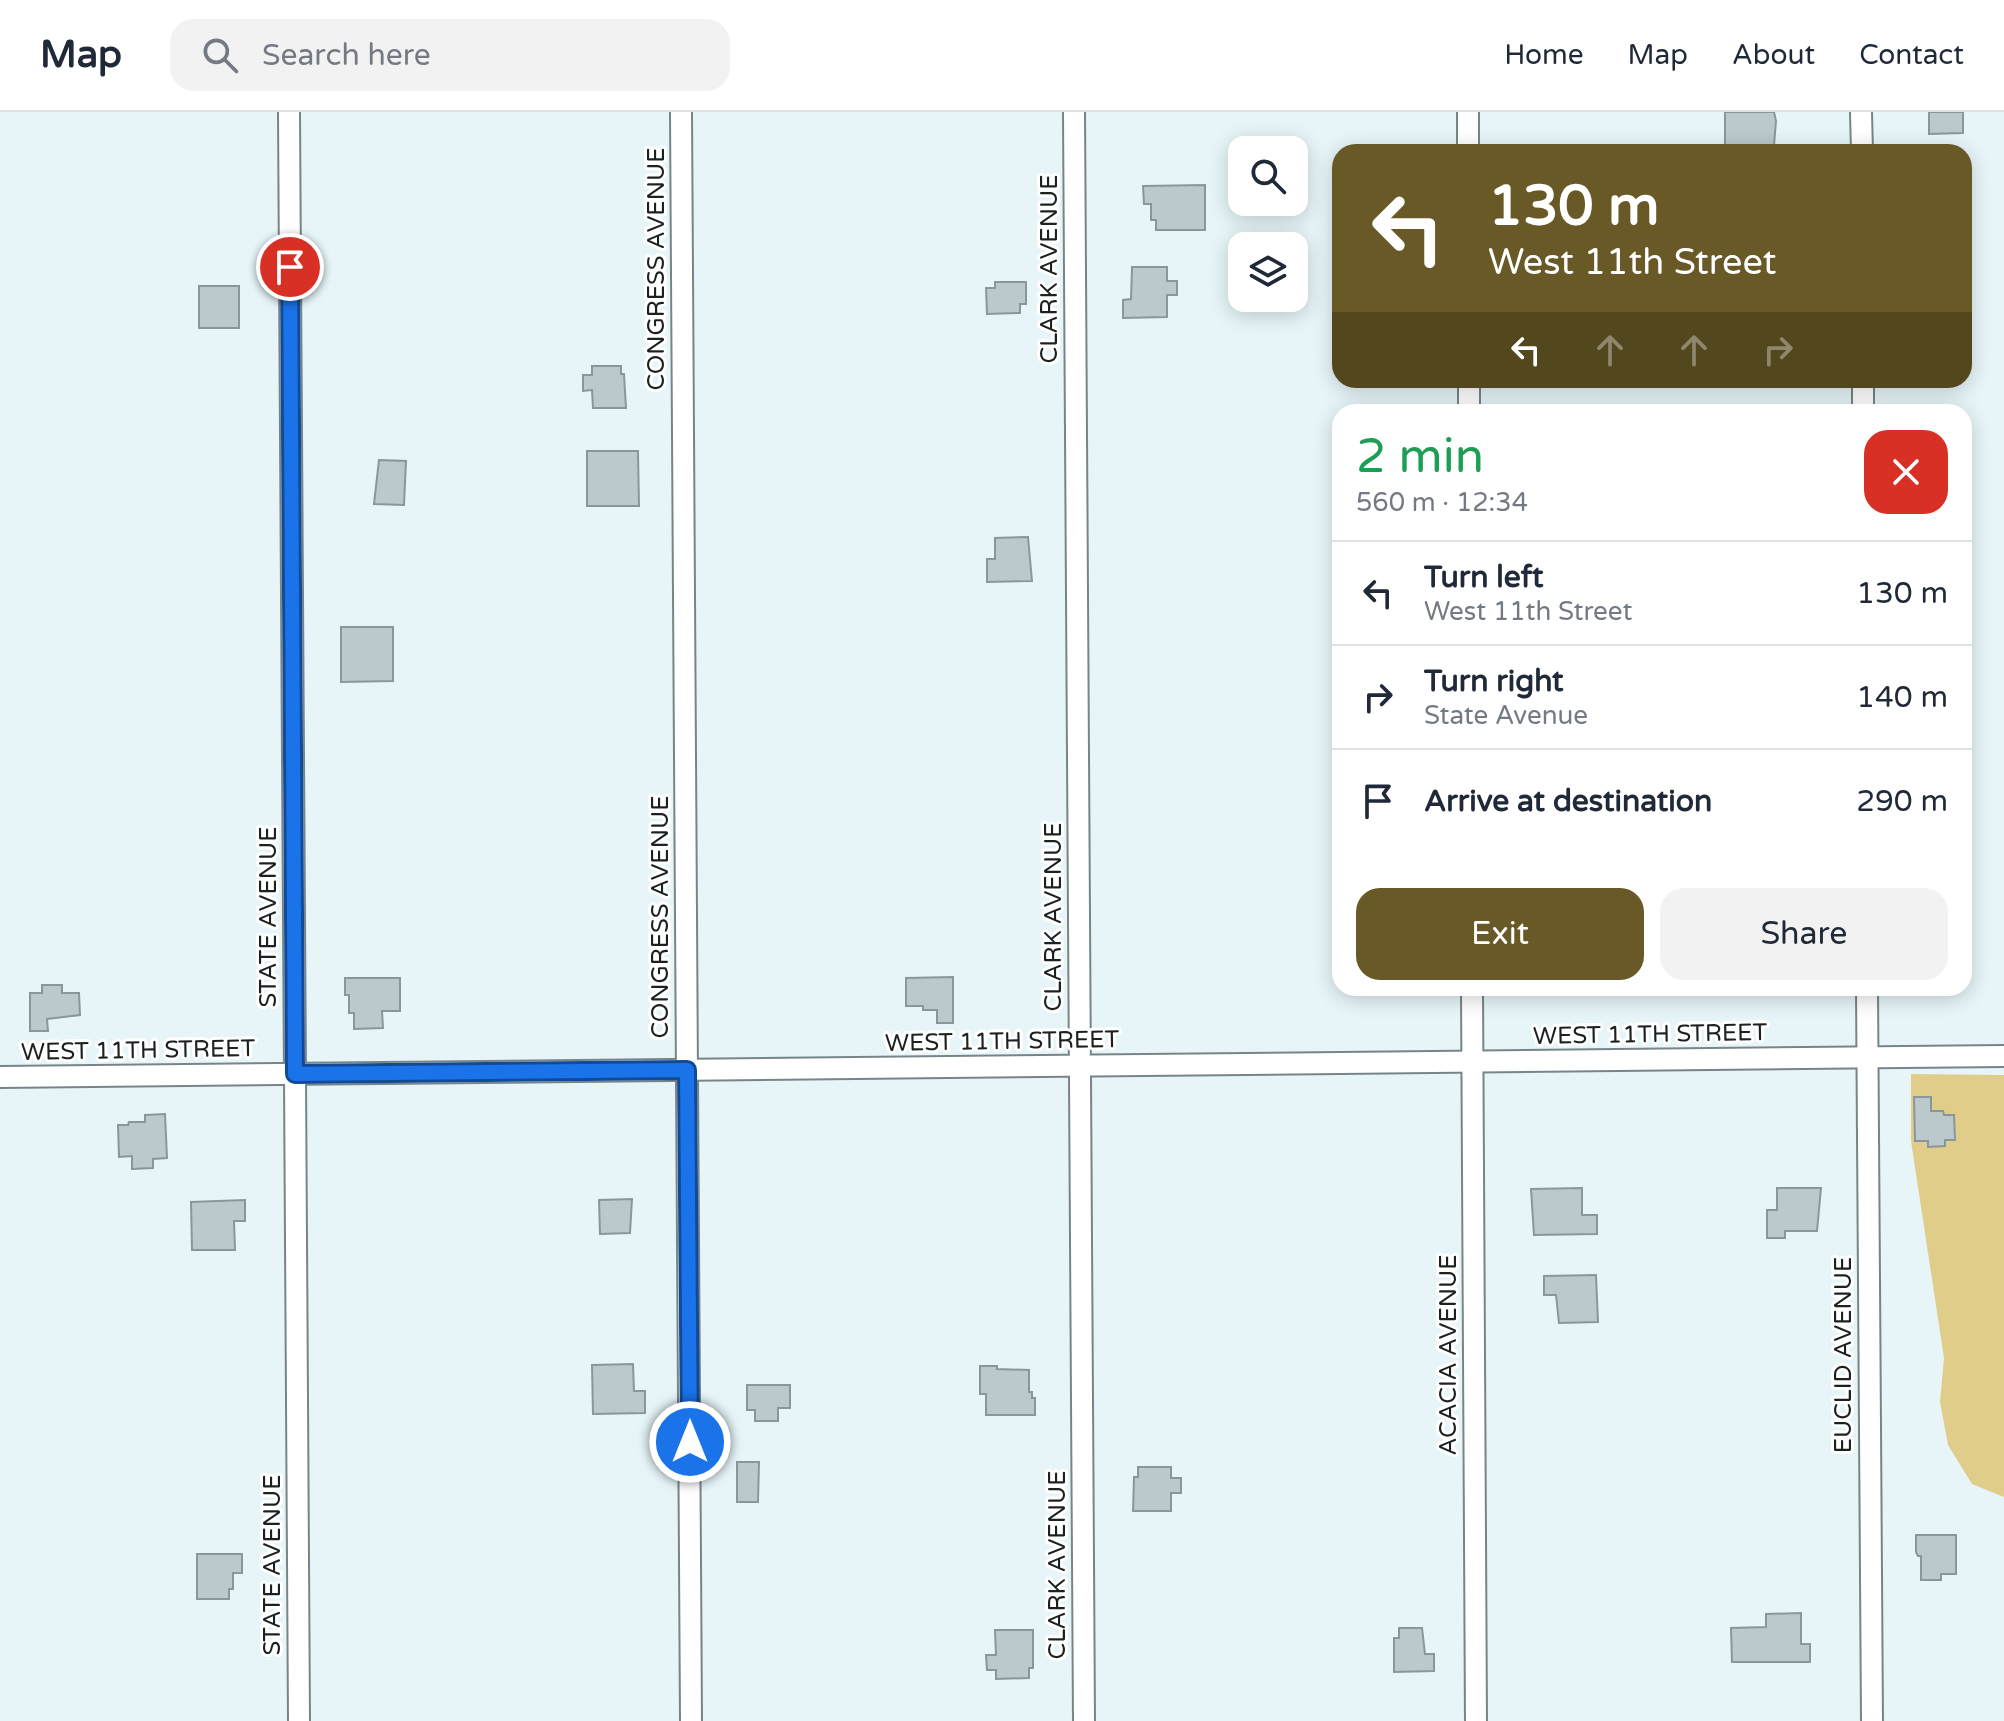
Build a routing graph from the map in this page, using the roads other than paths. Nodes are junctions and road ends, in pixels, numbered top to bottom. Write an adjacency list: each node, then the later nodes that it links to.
1 (289, 112): 15 (street, STATE AVENUE)
2 (681, 112): 14 (street, CONGRESS AVENUE)
3 (1074, 112): 13 (street, CLARK AVENUE)
4 (1468, 112): 6 (street)
5 (1861, 112): 7 (street)
6 (1468, 144)
7 (1862, 144)
8 (1472, 996): 12 (street, ACACIA AVENUE)
9 (1867, 996): 11 (street, EUCLID AVENUE)
10 (2004, 1056): 11 (street, WEST 11TH STREET)
11 (1867, 1058): 12 (street, WEST 11TH STREET); 21 (street, EUCLID AVENUE)
12 (1473, 1062): 13 (street, WEST 11TH STREET); 20 (street, ACACIA AVENUE)
13 (1080, 1066): 14 (street, WEST 11TH STREET); 19 (street, CLARK AVENUE)
14 (687, 1070): 15 (street, WEST 11TH STREET); 18 (street, CONGRESS AVENUE)
15 (295, 1074): 16 (street, WEST 11TH STREET); 17 (street, STATE AVENUE)
16 (0, 1077)
17 (299, 1721)
18 (691, 1721)
19 (1084, 1721)
20 (1476, 1721)
21 (1872, 1721)

